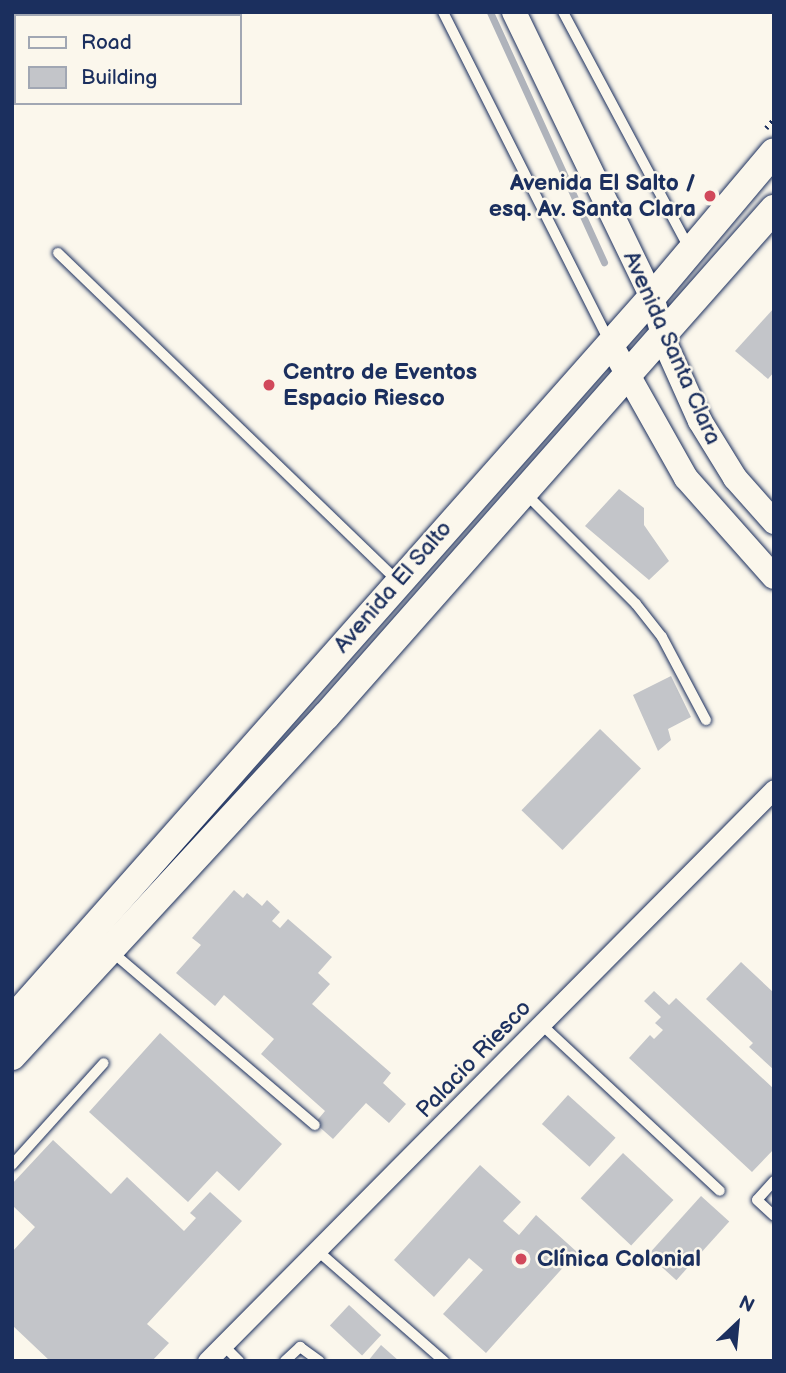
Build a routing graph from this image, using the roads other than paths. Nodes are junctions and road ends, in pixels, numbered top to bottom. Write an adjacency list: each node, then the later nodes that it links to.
1 (443, 12): 10 (lane)
2 (514, 12): 8 (street, Avenida Santa Clara)
3 (563, 12): 6 (lane)
4 (774, 152): 6 (main road, Avenida El Salto)
5 (774, 209): 9 (main road, Avenida El Salto)
6 (690, 251): 8 (main road, Avenida El Salto)
7 (58, 253): 15 (lane)
8 (652, 297): 9 (street, Avenida Santa Clara); 10 (main road, Avenida El Salto)
9 (663, 335): 11 (main road, Avenida El Salto); 13 (street, Avenida Santa Clara)
10 (610, 343): 11 (street, Avenida Santa Clara); 15 (main road, Avenida El Salto)
11 (627, 373): 12 (main road, Avenida El Salto); 14 (street, Avenida Santa Clara)
12 (522, 491): 16 (lane); 18 (main road, Avenida El Salto)
13 (774, 522)
14 (774, 577)
15 (398, 581): 19 (main road, Avenida El Salto)
16 (706, 720)
17 (774, 789): 20 (street, Palacio Riesco)
18 (108, 948): 21 (main road, Avenida El Salto); 23 (lane)
19 (12, 1020)
20 (542, 1025): 26 (lane); 28 (street, Palacio Riesco)
21 (12, 1056)
22 (104, 1063): 24 (lane)
23 (314, 1125)
24 (12, 1165)
25 (774, 1181): 27 (lane)
26 (720, 1191)
27 (774, 1216)
28 (319, 1252): 29 (street, Palacio Riesco); 34 (lane)
29 (223, 1345): 30 (street, Palacio Riesco); 31 (lane)
30 (207, 1361)
31 (239, 1361)
32 (285, 1361): 33 (lane)
33 (319, 1361)
34 (444, 1361)

